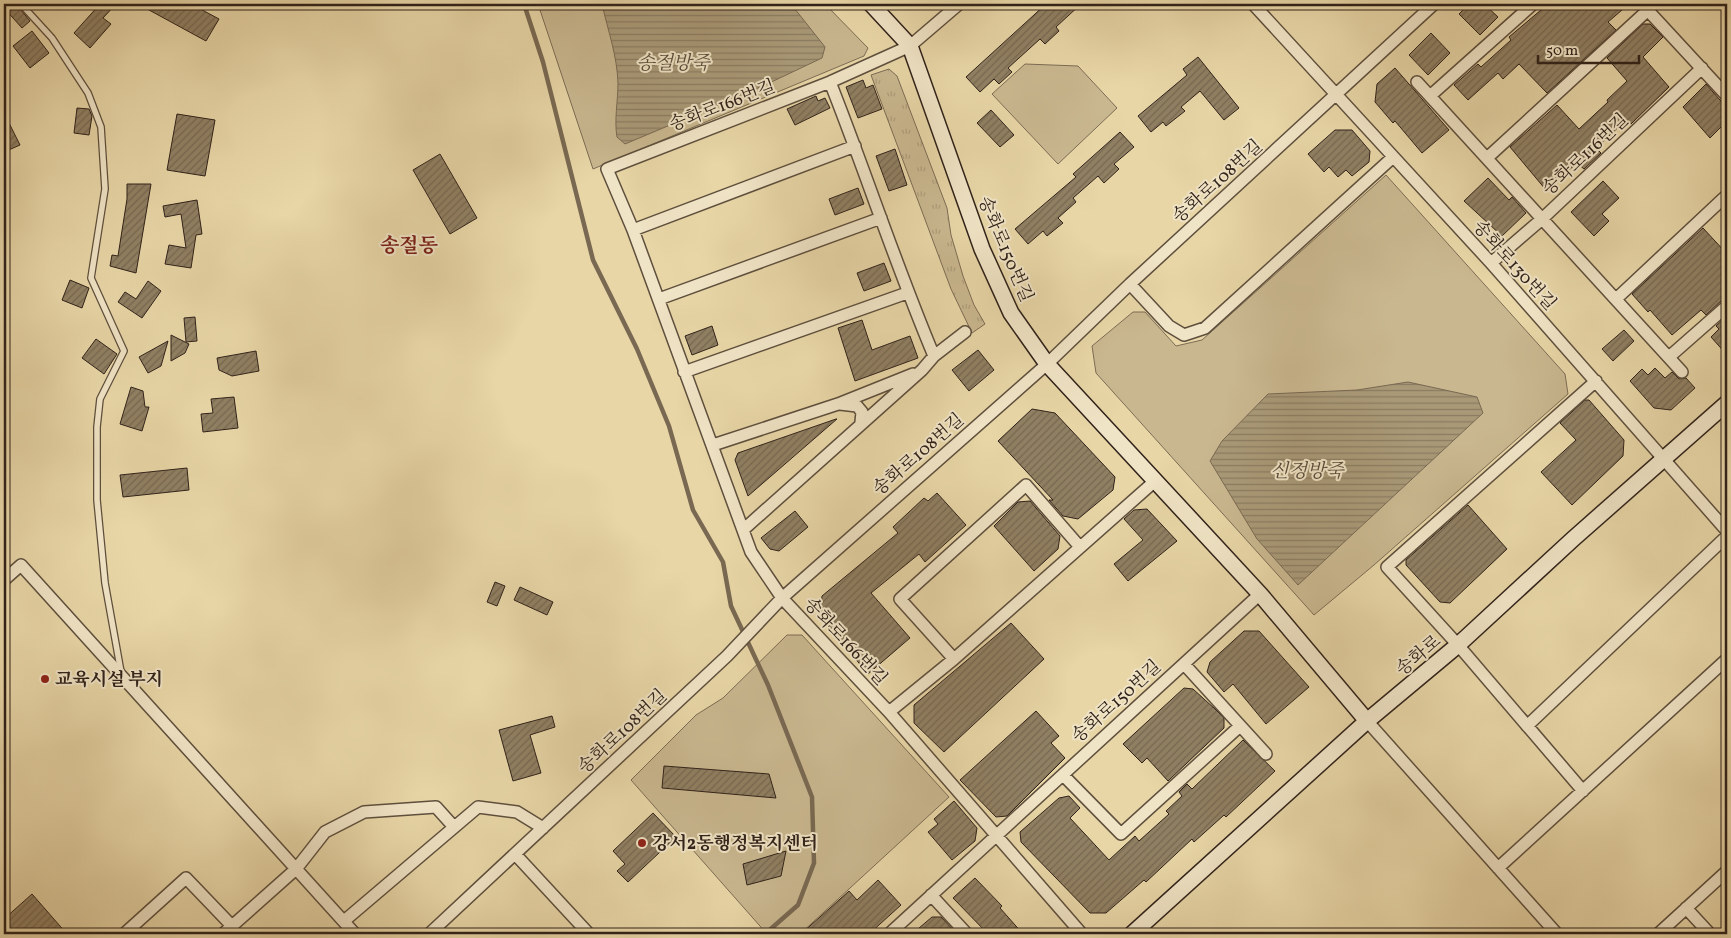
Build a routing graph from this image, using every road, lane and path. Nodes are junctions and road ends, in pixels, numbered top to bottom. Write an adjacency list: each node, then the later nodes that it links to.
1 (21, 4): 53 (lane)
2 (870, 4): 8 (street, 송화로150번길)
3 (959, 4): 8 (street, 송화로166번길)
4 (1253, 4): 12 (street, 송화로130번길)
5 (1434, 4): 12 (street, 송화로108번길)
6 (1533, 4): 13 (street)
7 (1645, 7): 9 (street); 17 (street)
8 (910, 46): 10 (street, 송화로166번길); 31 (street, 송화로150번길)
9 (1702, 68): 14 (street); 20 (street, 송화로116번길)
10 (830, 82): 15 (street); 21 (street, 송화로166번길)
11 (1417, 82): 13 (street)
12 (1336, 95): 16 (street, 송화로130번길); 23 (street, 송화로108번길)
13 (1430, 96): 17 (street)
14 (1727, 96)
15 (855, 146): 19 (street); 21 (street)
16 (1392, 158): 22 (street, 송화로130번길); 23 (street)
17 (1487, 158): 20 (street)
18 (1727, 195): 26 (street)
19 (881, 218): 24 (street); 25 (street)
20 (1542, 219): 22 (street, 송화로116번길); 26 (street)
21 (633, 230): 25 (street, 송화로166번길)
22 (1491, 263): 35 (street, 송화로130번길)
23 (1130, 284): 31 (street, 송화로108번길)
24 (907, 293): 29 (street); 33 (street)
25 (659, 299): 33 (street, 송화로166번길)
26 (1616, 299): 30 (street)
27 (1727, 306): 30 (street)
28 (965, 332): 29 (street)
29 (934, 356): 32 (street)
30 (1669, 357): 34 (street)
31 (1048, 364): 41 (street, 송화로150번길); 48 (street, 송화로108번길)
32 (922, 370): 37 (street); 38 (street)
33 (684, 372): 39 (street, 송화로166번길)
34 (1682, 372)
35 (1596, 381): 40 (street, 송화로130번길); 49 (street)
36 (1727, 403): 40 (street, 송화로)
37 (838, 404): 38 (street); 39 (street)
38 (861, 422): 42 (street)
39 (712, 445): 42 (street, 송화로166번길)
40 (1664, 460): 43 (street, 송화로130번길); 49 (street, 송화로)
41 (1155, 481): 45 (street); 47 (street, 송화로150번길)
42 (743, 530): 48 (street, 송화로166번길)
43 (1727, 531)
44 (1727, 536): 57 (street)
45 (1080, 547): 50 (street); 50 (street)
46 (4, 580): 53 (street)
47 (1260, 594): 52 (street, 송화로150번길); 55 (street, 송화로150번길)
48 (782, 598): 54 (street, 송화로166번길); 62 (street, 송화로108번길)
49 (1458, 645): 55 (street, 송화로); 57 (street)
50 (954, 659): 54 (street)
51 (1727, 660): 60 (street)
52 (1184, 664): 56 (street); 59 (street, 송화로150번길)
53 (122, 678): 66 (street)
54 (889, 712): 63 (street, 송화로166번길)
55 (1368, 721): 65 (street); 79 (street, 송화로)
56 (1240, 726): 58 (street); 59 (street)
57 (1528, 726): 60 (street)
58 (1266, 754)
59 (1063, 774): 63 (street, 송화로150번길)
60 (1582, 791): 65 (street)
61 (454, 827): 62 (street); 66 (street); 70 (street)
62 (543, 828): 64 (street, 송화로108번길)
63 (996, 835): 68 (street); 78 (street, 송화로166번길)
64 (515, 854): 74 (street, 송화로108번길); 75 (street)
65 (1498, 868): 80 (street)
66 (296, 869): 70 (street); 71 (street)
67 (1727, 871): 69 (street)
68 (931, 895): 76 (street); 77 (street)
69 (1686, 908): 81 (street); 82 (street)
70 (344, 921): 73 (street)
71 (227, 930): 72 (street)
72 (124, 934)
73 (355, 934)
74 (429, 934)
75 (589, 934)
76 (888, 934)
77 (967, 934)
78 (1082, 934)
79 (1132, 934)
80 (1557, 934)
81 (1658, 934)
82 (1710, 934)

